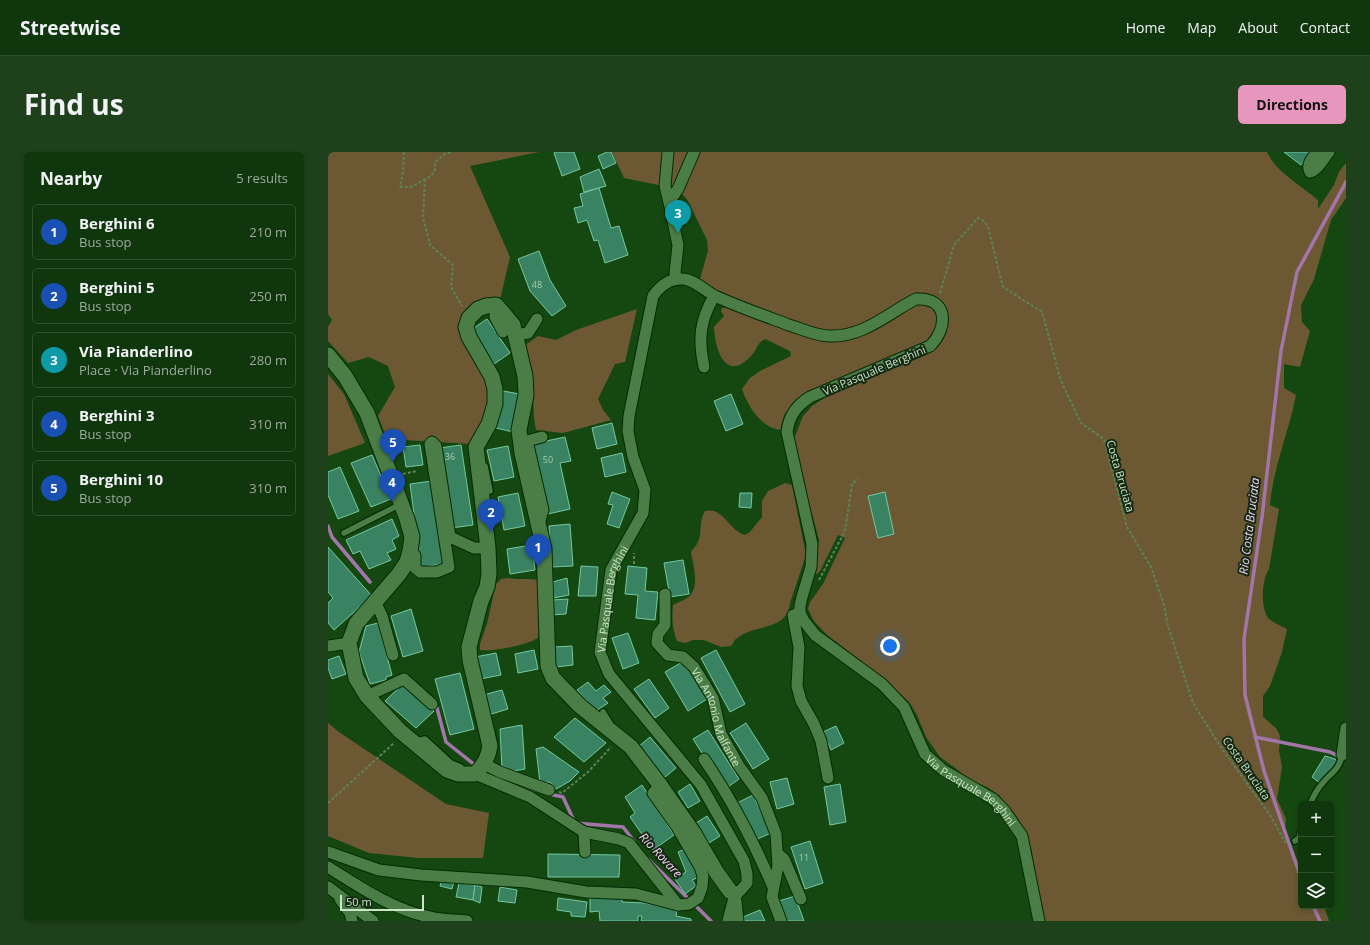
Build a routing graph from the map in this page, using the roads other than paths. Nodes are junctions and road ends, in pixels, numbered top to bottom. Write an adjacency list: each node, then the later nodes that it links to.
1 (668, 152): 5 (street)
2 (694, 152): 5 (street)
3 (1317, 152): 4 (street)
4 (1329, 152)
5 (669, 202): 6 (street)
6 (676, 279): 7 (street); 49 (street, Via Pasquale Berghini)
7 (714, 296): 11 (street); 22 (street, Via Pasquale Berghini)
8 (537, 319): 9 (street)
9 (510, 334): 13 (street); 16 (street)
10 (328, 355): 15 (street)
11 (704, 367)
12 (542, 437): 16 (street)
13 (480, 438): 14 (lane); 18 (street)
14 (490, 491)
15 (402, 504): 17 (lane); 19 (street)
16 (539, 524): 30 (street)
17 (344, 533)
18 (488, 548): 19 (street); 35 (street)
19 (410, 551): 21 (street)
20 (665, 594): 45 (street, Via Antonio Malfante)
21 (375, 601): 23 (street); 25 (street)
22 (800, 613): 36 (street, Via Pasquale Berghini); 58 (street, Via Pasquale Berghini)
23 (349, 643): 24 (street); 26 (street)
24 (328, 646)
25 (393, 654)
26 (367, 696): 27 (street); 31 (street)
27 (432, 704)
28 (603, 712): 30 (lane)
29 (1346, 728): 32 (street)
30 (617, 735): 37 (street)
31 (412, 741): 34 (lane); 35 (street)
32 (1342, 755): 39 (lane)
33 (704, 759): 47 (street, Via Antonio Malfante)
34 (461, 767)
35 (480, 769): 38 (street); 40 (street)
36 (828, 778)
37 (660, 785): 49 (street); 51 (street)
38 (549, 790)
39 (1311, 801)
40 (584, 832): 44 (street); 51 (street)
41 (1299, 837): 42 (lane)
42 (1295, 841)
43 (328, 852): 51 (street)
44 (585, 852)
45 (778, 854): 47 (street, Via Antonio Malfante); 50 (street, Via Antonio Malfante)
46 (328, 867): 54 (street)
47 (773, 887): 57 (street, Via Antonio Malfante)
48 (332, 890): 52 (street); 53 (street)
49 (735, 894): 55 (street); 56 (street)
50 (801, 899)
51 (678, 905)
52 (352, 921)
53 (373, 921)
54 (467, 921)
55 (728, 921)
56 (738, 921)
57 (781, 921)
58 (1039, 921)

